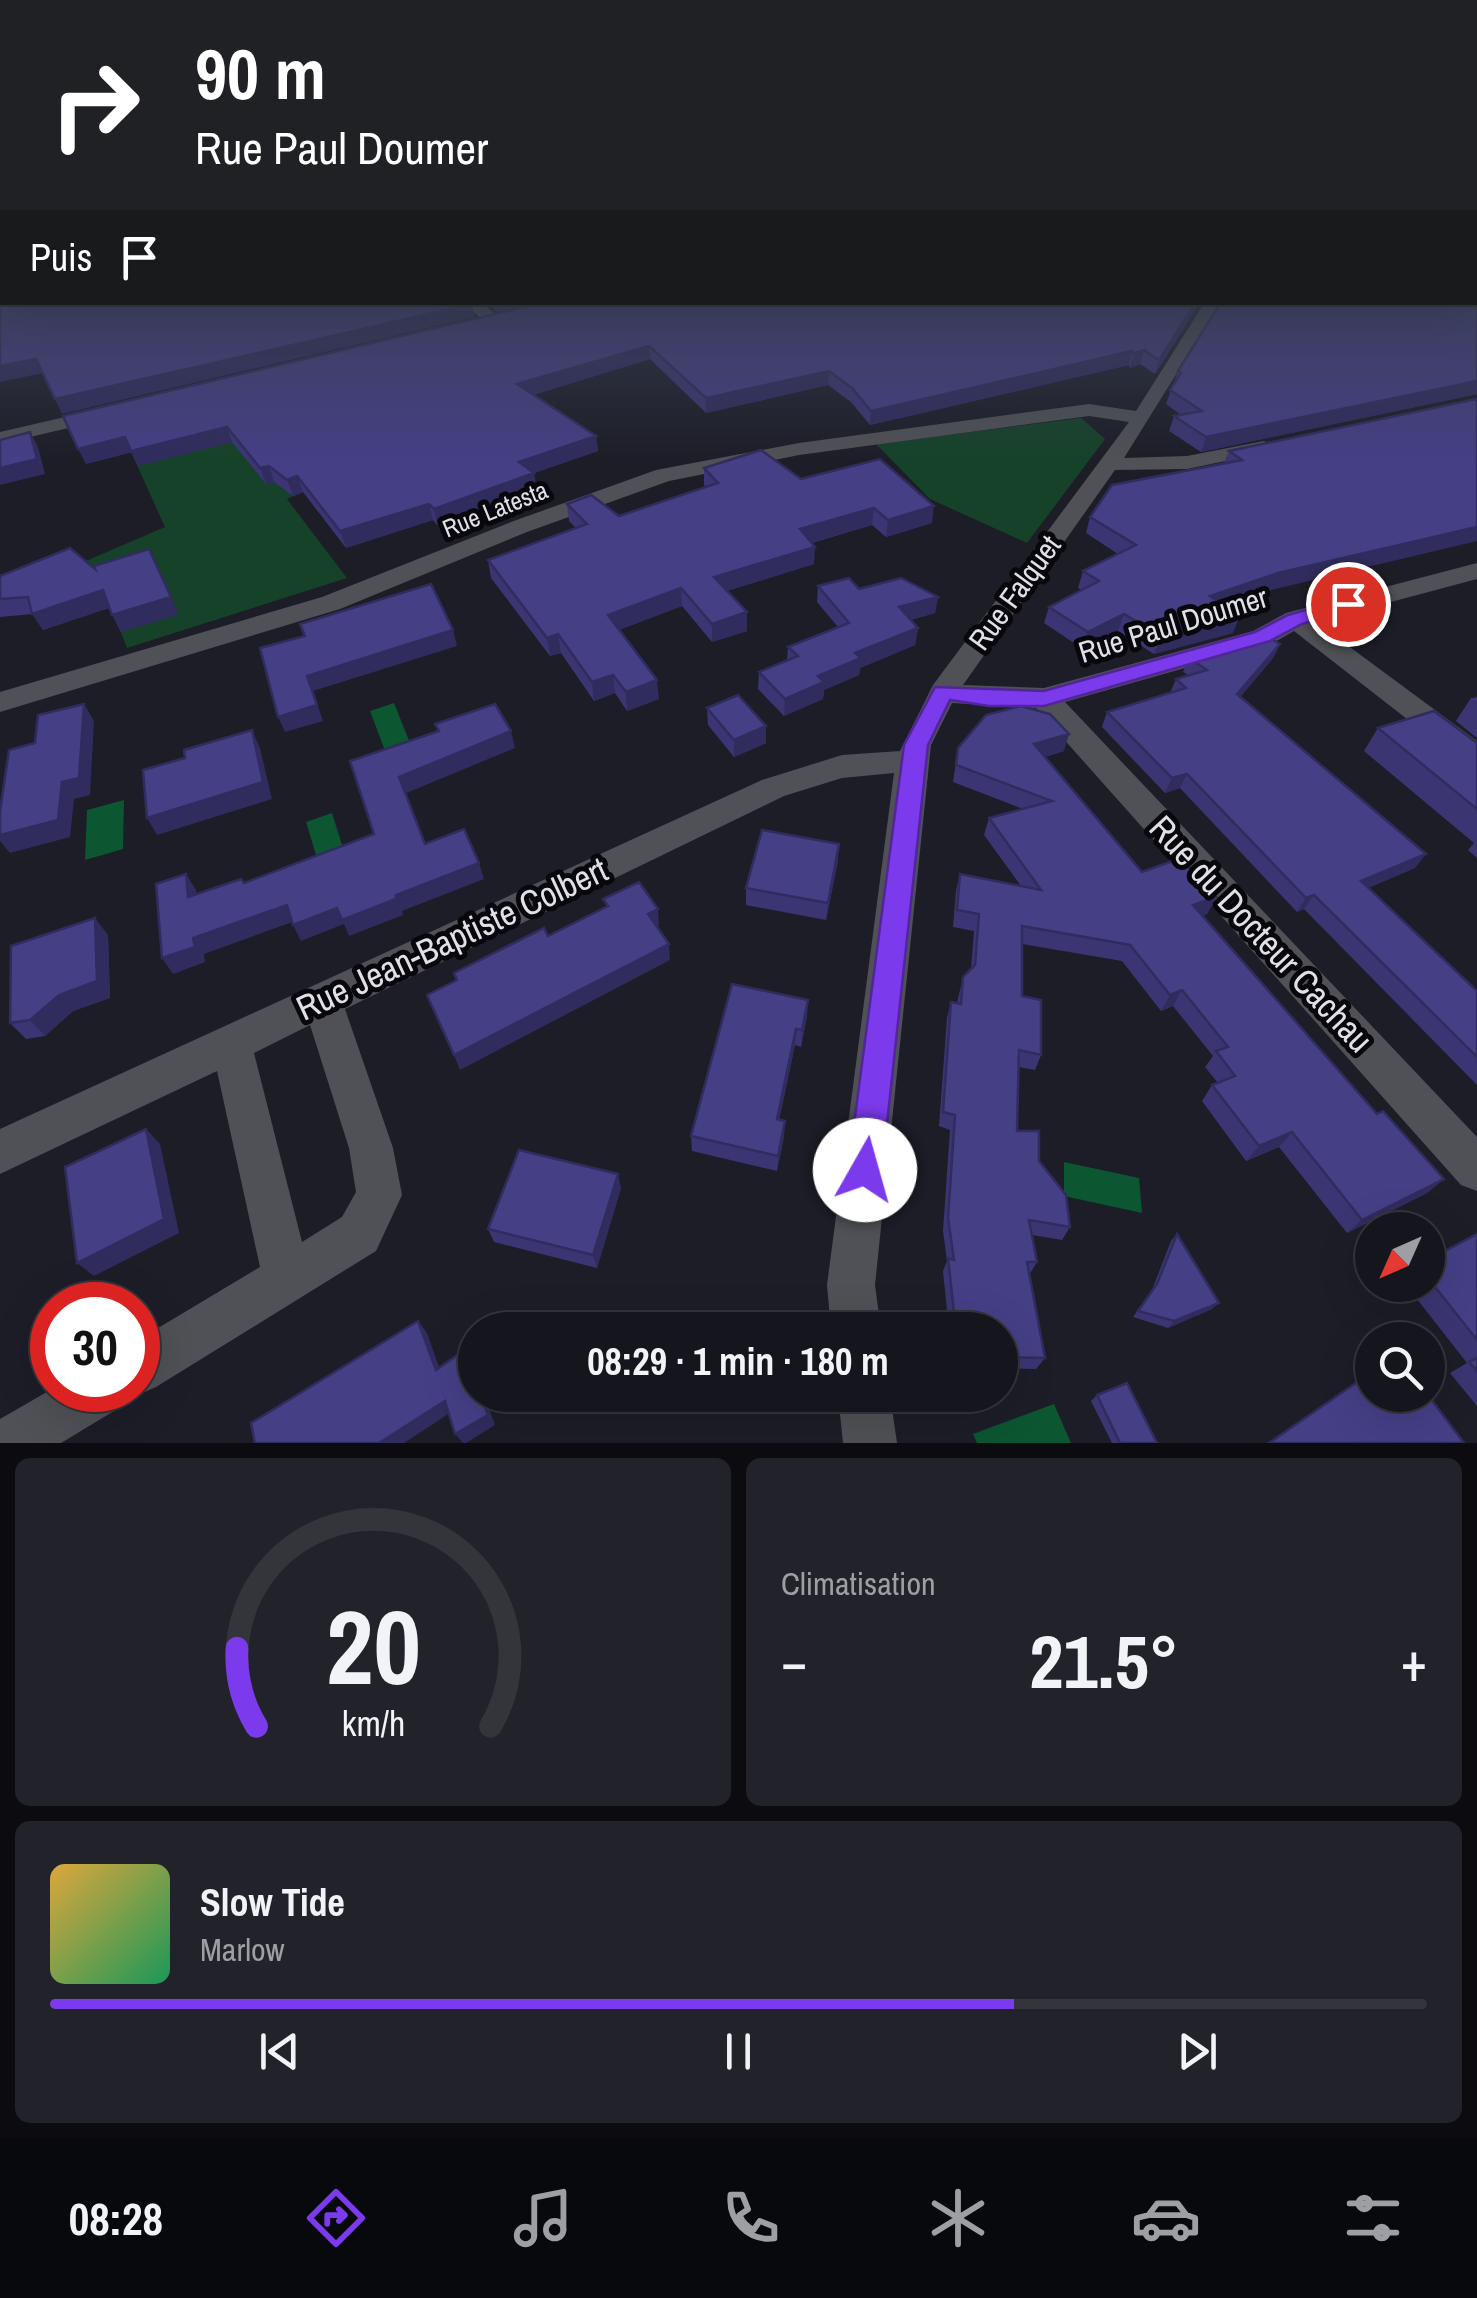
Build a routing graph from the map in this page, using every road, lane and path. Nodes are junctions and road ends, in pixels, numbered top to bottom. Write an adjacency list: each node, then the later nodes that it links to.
1 (1197, 327): 3 (street, Rue Falquet)
2 (120, 410): 4 (street)
3 (1142, 418): 6 (street, Rue Falquet); 11 (street, Rue Latesta)
4 (0, 438)
5 (1294, 441): 6 (street)
6 (1109, 463): 9 (street, Rue Falquet)
7 (1477, 571): 8 (street, Rue Paul Doumer)
8 (1295, 620): 10 (street, Rue Paul Doumer); 12 (street)
9 (943, 692): 10 (street, Rue Paul Doumer); 13 (street, Rue Falquet)
10 (1044, 698): 17 (street, Rue du Docteur Cachau)
11 (0, 702)
12 (1477, 758)
13 (914, 763): 14 (street, Rue Jean-Baptiste Colbert); 19 (street, Rue Falquet)
14 (322, 1000): 15 (street, Rue Jean-Baptiste Colbert); 18 (street)
15 (231, 1044): 16 (street, Rue Jean-Baptiste Colbert); 18 (street)
16 (0, 1152)
17 (1477, 1169)
18 (286, 1278): 20 (street)
19 (854, 1312)
20 (160, 1355)
21 (63, 1412): 23 (street)
22 (866, 1412): 24 (street)
23 (10, 1443)
24 (870, 1443)

